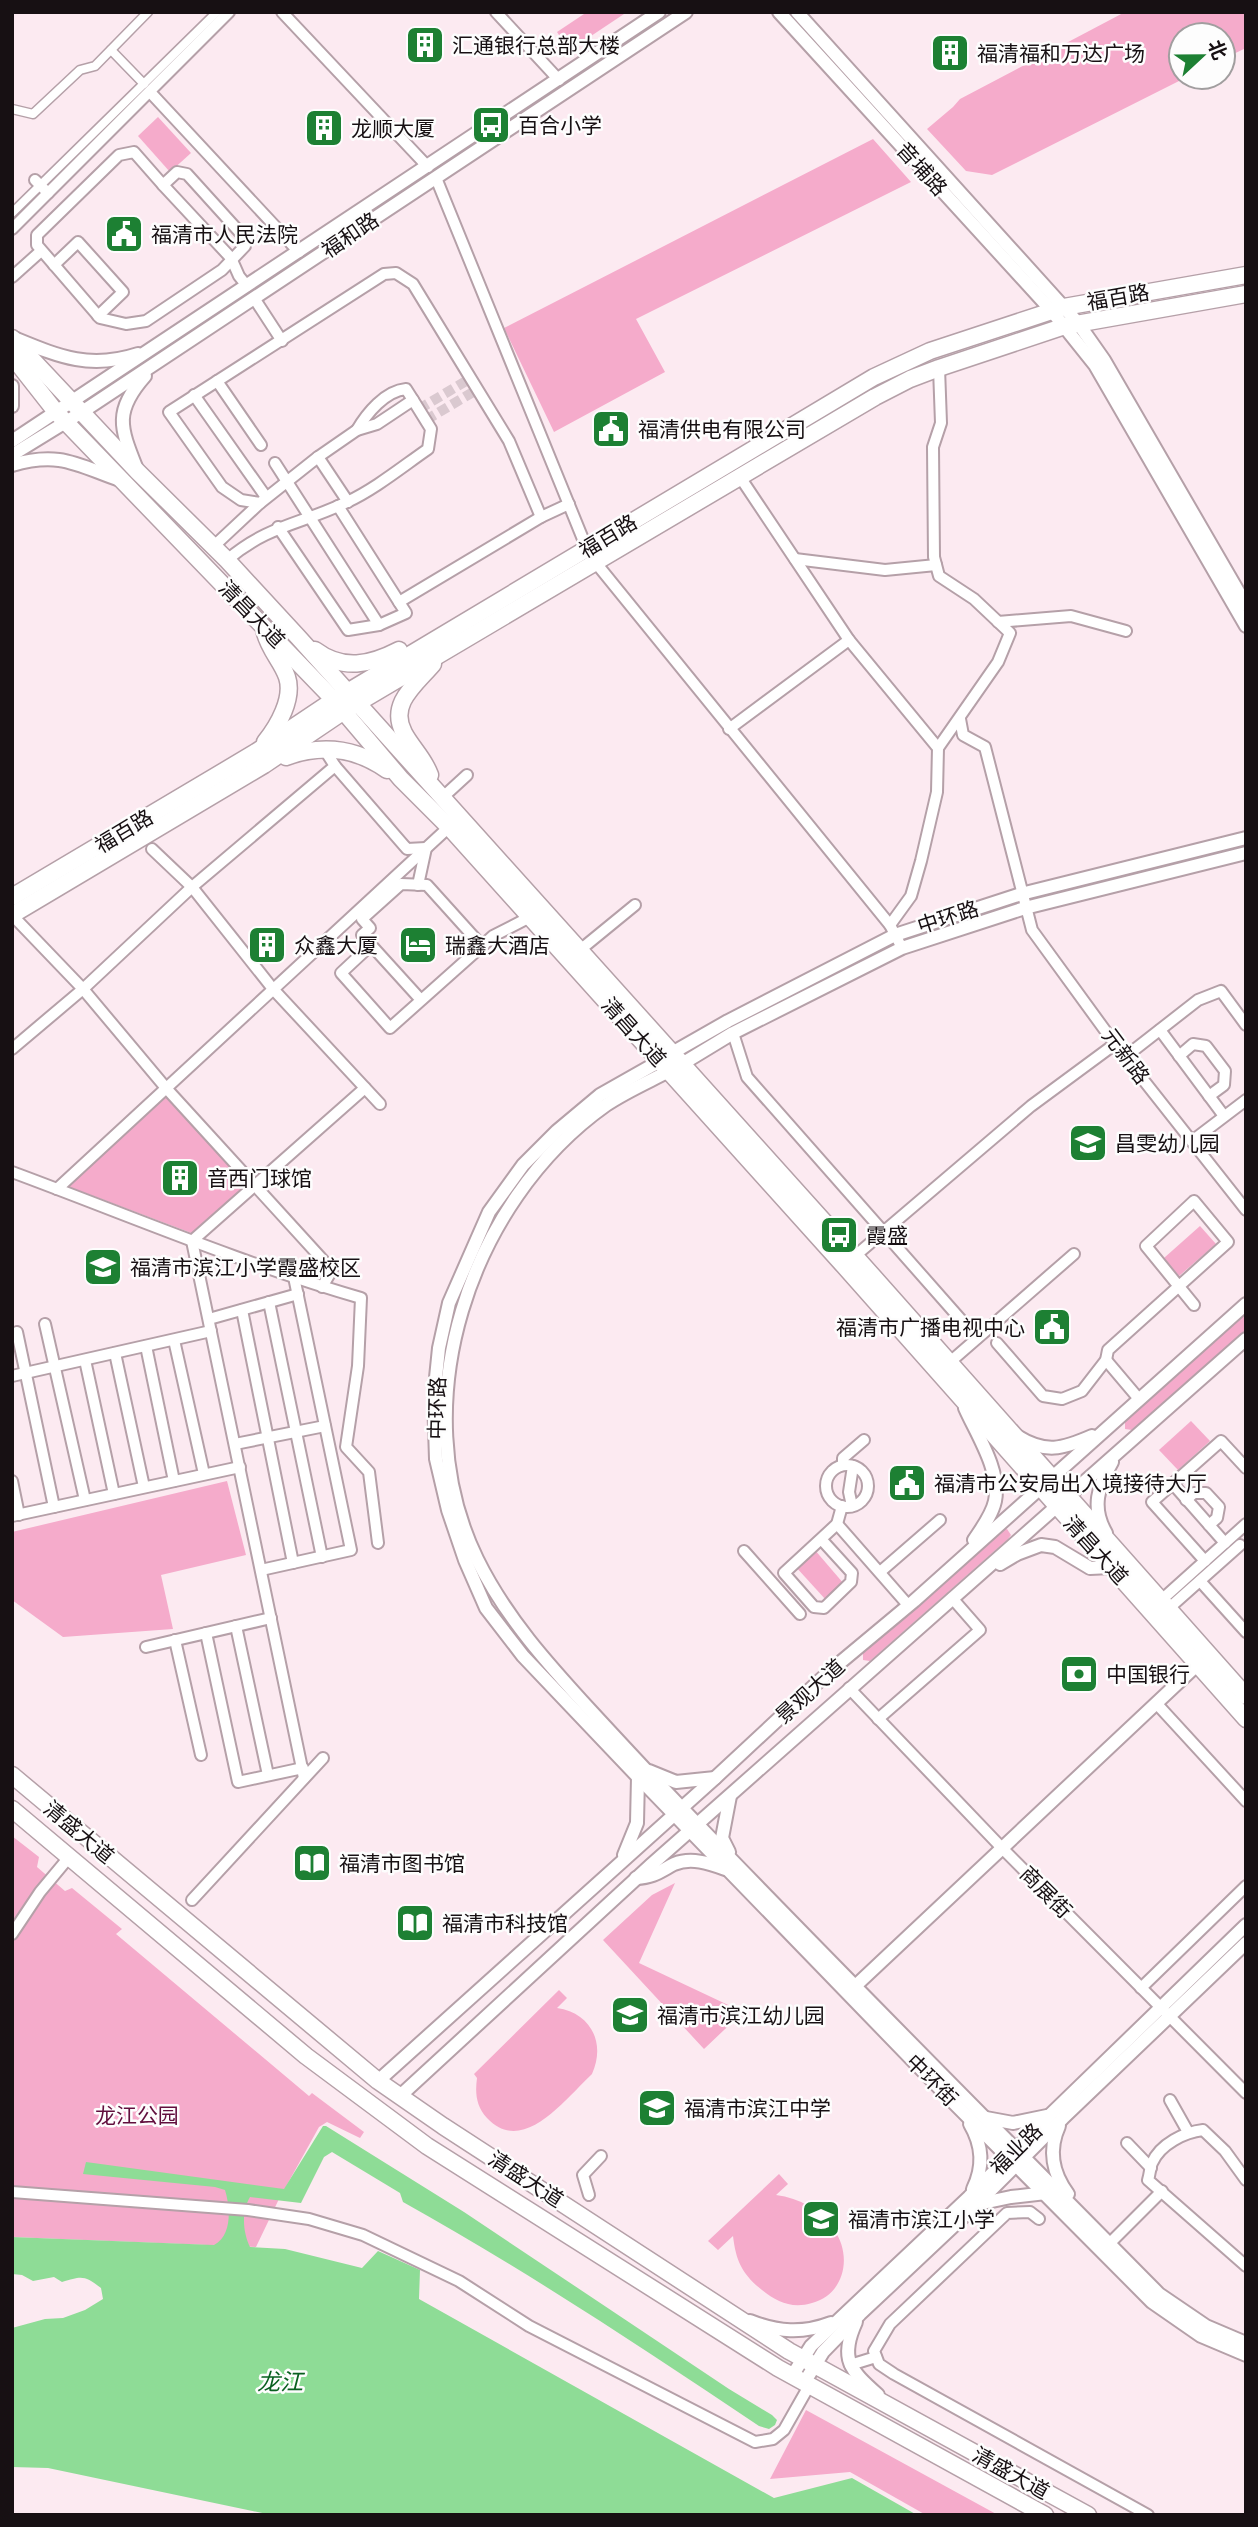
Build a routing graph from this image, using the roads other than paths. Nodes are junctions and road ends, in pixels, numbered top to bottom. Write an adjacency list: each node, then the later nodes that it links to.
1 (149, 12): 10 (street)
2 (217, 12): 12 (street)
3 (229, 12): 12 (street)
4 (282, 12): 14 (street)
5 (496, 12): 11 (street)
6 (659, 12): 11 (street, 福和路)
7 (687, 12): 15 (street, 福和路)
8 (779, 12): 29 (street, 音埔路)
9 (797, 12): 29 (street, 音埔路)
10 (111, 50): 12 (street); 13 (street)
11 (559, 80): 14 (street, 福和路)
12 (147, 88): 17 (street); 21 (street)
13 (12, 109)
14 (428, 167): 21 (street, 福和路)
15 (436, 178): 28 (street, 福和路); 58 (street)
16 (163, 185): 20 (street); 22 (street); 22 (street)
17 (41, 186): 18 (street); 19 (street)
18 (12, 213)
19 (12, 229)
20 (41, 251): 23 (street); 25 (street)
21 (299, 252): 26 (street, 福和路)
22 (230, 258): 26 (street); 30 (street)
23 (54, 265): 30 (street); 30 (street)
24 (1246, 275): 29 (main road, 福百路)
25 (12, 277)
26 (247, 286): 28 (street); 34 (street, 福和路)
27 (1246, 294): 31 (main road, 福百路)
28 (254, 298): 33 (street); 36 (street, 福和路)
29 (1057, 309): 31 (street, 音埔路); 63 (main road, 福百路)
30 (98, 316)
31 (1071, 324): 37 (main road, 福百路); 69 (street); 72 (street)
32 (12, 338): 34 (street); 43 (main road, 清昌大道)
33 (282, 341): 38 (street); 60 (street)
34 (148, 351): 43 (street, 福和路)
35 (12, 356): 44 (main road, 清昌大道)
36 (156, 363): 43 (street, 福和路); 52 (street)
37 (939, 368): 53 (main road, 福百路); 67 (street)
38 (217, 381): 40 (street); 47 (street)
39 (12, 386): 42 (street)
40 (194, 395): 56 (street); 56 (street)
41 (413, 400): 45 (street); 45 (street); 57 (street)
42 (12, 406)
43 (77, 407): 44 (street, 福和路); 52 (main road, 清昌大道)
44 (61, 417): 46 (street, 福和路); 48 (street, 福和路); 55 (main road, 清昌大道)
45 (357, 430): 49 (street)
46 (12, 440)
47 (261, 445)
48 (12, 455)
49 (318, 457): 54 (street); 57 (street)
50 (275, 463): 54 (street)
51 (12, 465): 55 (street)
52 (137, 471): 62 (main road, 清昌大道)
53 (740, 477): 64 (street); 66 (main road, 福百路)
54 (287, 480): 56 (street); 59 (street)
55 (124, 481): 73 (main road, 清昌大道)
56 (263, 500): 62 (street)
57 (343, 504): 59 (street); 68 (street)
58 (569, 504): 60 (street); 63 (street)
59 (310, 516): 61 (street); 71 (street)
60 (541, 516): 68 (street)
61 (278, 527): 65 (street); 71 (street)
62 (214, 546): 65 (main road, 清昌大道)
63 (587, 549): 66 (street); 77 (main road, 福百路)
64 (795, 559): 67 (street); 76 (street)
65 (227, 560): 75 (main road, 清昌大道)
66 (596, 563): 77 (main road, 福百路); 80 (street)
67 (936, 565): 70 (street)
68 (399, 602): 71 (street)
69 (1246, 605)
70 (998, 622): 74 (street); 79 (street)
71 (379, 625)
72 (1246, 626)
73 (263, 627): 78 (main road, 清昌大道); 83 (main road)
74 (1126, 631)
75 (298, 637): 77 (main road); 78 (main road, 清昌大道)
76 (849, 640): 80 (street); 81 (street)
77 (442, 645): 78 (main road, 福百路); 87 (main road)
78 (346, 701): 83 (main road, 福百路); 86 (main road, 清昌大道); 87 (main road, 清昌大道)
79 (960, 719): 81 (street); 95 (street, 元新路)
80 (729, 729): 101 (street)
81 (938, 748): 101 (street)
82 (328, 749): 83 (main road); 84 (street); 86 (main road)
83 (260, 759): 96 (main road, 福百路); 99 (main road, 福百路)
84 (335, 766): 90 (street); 94 (street)
85 (467, 775): 87 (street)
86 (401, 779): 88 (main road, 清昌大道)
87 (438, 792): 105 (main road, 清昌大道)
88 (449, 827): 90 (street); 100 (main road, 清昌大道)
89 (1246, 838): 95 (street, 中环路)
90 (426, 848): 93 (street); 107 (street)
91 (152, 849): 94 (street)
92 (1246, 853): 98 (street, 中环路)
93 (418, 885): 102 (street); 103 (street)
94 (192, 887): 106 (street); 107 (street)
95 (1021, 894): 98 (street, 元新路); 101 (street, 中环路)
96 (12, 897)
97 (635, 905): 105 (street)
98 (1026, 908): 104 (street, 中环路); 112 (street, 元新路)
99 (12, 915): 106 (street)
100 (530, 917): 103 (street); 116 (main road, 清昌大道)
101 (892, 930): 104 (street); 116 (street, 中环路)
102 (372, 946): 108 (street); 108 (street)
103 (482, 946): 108 (street)
104 (902, 948): 111 (street, 中环路)
105 (580, 950): 116 (main road, 清昌大道)
106 (83, 989): 113 (street); 117 (street)
107 (273, 989): 117 (street); 118 (street)
108 (421, 1000)
109 (1246, 1025): 110 (street)
110 (1160, 1030): 114 (street); 115 (street)
111 (733, 1033): 116 (street, 中环路); 128 (street)
112 (1115, 1044): 115 (street, 元新路); 128 (street)
113 (12, 1049)
114 (1179, 1055): 119 (street); 119 (street)
115 (1125, 1057): 123 (street, 元新路)
116 (671, 1062): 131 (main road, 清昌大道); 156 (main road, 清昌大道); 223 (street, 中环路)
117 (166, 1088): 125 (street); 126 (street)
118 (365, 1088): 121 (street); 125 (street)
119 (1209, 1096): 122 (street)
120 (1246, 1100): 122 (street)
121 (380, 1104)
122 (1224, 1116): 123 (street)
123 (1192, 1141): 127 (street, 元新路)
124 (12, 1172): 126 (street)
125 (254, 1187): 129 (street); 133 (street)
126 (57, 1189): 129 (street)
127 (1246, 1210)
128 (883, 1231): 131 (street); 144 (street)
129 (192, 1241): 132 (street); 140 (street)
130 (1074, 1254): 144 (street)
131 (855, 1256): 152 (main road, 清昌大道)
132 (294, 1277): 133 (street); 135 (street)
133 (322, 1287): 187 (street)
134 (1179, 1287): 134 (street); 138 (street); 151 (street)
135 (298, 1294): 136 (street); 159 (street)
136 (269, 1302): 139 (street); 160 (street)
137 (1246, 1304): 157 (street, 景观大道)
138 (1194, 1305)
139 (242, 1310): 140 (street); 162 (street)
140 (209, 1319): 142 (street)
141 (46, 1324): 153 (street)
142 (211, 1331): 146 (street); 164 (street)
143 (17, 1332): 154 (street)
144 (977, 1338): 152 (street)
145 (1246, 1339): 165 (street, 景观大道)
146 (174, 1340): 148 (street); 169 (street)
147 (997, 1343): 151 (street)
148 (146, 1346): 149 (street); 171 (street)
149 (115, 1353): 150 (street); 174 (street)
150 (85, 1360): 153 (street); 175 (street)
151 (1106, 1360): 157 (street)
152 (950, 1362): 158 (main road, 清昌大道)
153 (57, 1366): 154 (street); 176 (street)
154 (26, 1373): 155 (street); 180 (street)
155 (12, 1376)
156 (961, 1398): 172 (main road, 清昌大道); 192 (street)
157 (1139, 1399): 161 (street, 景观大道)
158 (999, 1419): 161 (street); 172 (main road, 清昌大道)
159 (325, 1426): 160 (street); 191 (street)
160 (296, 1432): 162 (street); 191 (street)
161 (1102, 1432): 172 (street, 景观大道)
162 (268, 1438): 164 (street); 195 (street)
163 (864, 1440): 167 (street)
164 (235, 1444): 166 (street)
165 (1118, 1452): 178 (street, 景观大道); 194 (street)
166 (240, 1466): 169 (street); 196 (street)
167 (848, 1466): 179 (street); 179 (street); 179 (street)
168 (1246, 1468): 173 (street)
169 (204, 1474): 171 (street)
170 (12, 1481): 181 (street)
171 (174, 1481): 174 (street)
172 (1046, 1483): 178 (main road, 清昌大道); 192 (street, 景观大道)
173 (1173, 1484): 177 (street); 193 (street)
174 (144, 1487): 175 (street)
175 (114, 1494): 176 (street)
176 (85, 1500): 180 (street)
177 (1186, 1500): 185 (street); 185 (street)
178 (1062, 1501): 194 (main road, 清昌大道); 199 (street, 景观大道)
179 (847, 1506): 183 (street)
180 (54, 1507): 181 (street)
181 (16, 1516)
182 (940, 1520): 197 (street)
183 (837, 1524): 186 (street); 197 (street)
184 (1246, 1524): 188 (street)
185 (1209, 1525): 188 (street)
186 (821, 1539): 198 (street); 198 (street)
187 (379, 1543)
188 (1225, 1543): 193 (street)
189 (1240, 1545): 200 (street)
190 (744, 1551): 201 (street)
191 (322, 1557): 195 (street)
192 (961, 1558): 204 (street, 景观大道)
193 (1205, 1561): 203 (street)
194 (1116, 1562): 199 (street); 203 (main road, 清昌大道); 212 (main road, 清昌大道)
195 (293, 1563): 196 (street)
196 (261, 1570): 206 (street)
197 (880, 1572): 204 (street)
198 (784, 1573): 201 (street)
199 (978, 1576): 202 (street, 景观大道)
200 (1200, 1581): 203 (street); 208 (street)
201 (773, 1583): 205 (street)
202 (952, 1598): 213 (street, 景观大道); 216 (street)
203 (1168, 1602): 214 (main road, 清昌大道)
204 (908, 1605): 218 (street, 景观大道)
205 (800, 1614)
206 (271, 1618): 207 (street); 222 (street)
207 (236, 1626): 209 (street); 225 (street)
208 (1246, 1632)
209 (206, 1633): 210 (street); 225 (street)
210 (176, 1640): 211 (street); 219 (street)
211 (146, 1647)
212 (1197, 1665): 215 (street); 217 (main road, 清昌大道)
213 (849, 1688): 216 (street, 商展街); 221 (street, 景观大道)
214 (1246, 1696)
215 (1156, 1703): 228 (street); 232 (street)
216 (878, 1719): 232 (street, 商展街)
217 (1246, 1719)
218 (743, 1752): 221 (street); 226 (street, 景观大道)
219 (201, 1755)
220 (323, 1758): 222 (street)
221 (758, 1770): 227 (street, 景观大道)
222 (303, 1773): 225 (street); 240 (street)
223 (642, 1774): 226 (street); 230 (street, 中环街); 235 (street)
224 (12, 1775): 247 (main road, 清盛大道)
225 (268, 1775)
226 (715, 1778): 230 (street, 景观大道)
227 (730, 1795): 231 (street, 景观大道); 237 (street)
228 (1246, 1801)
229 (12, 1809): 234 (main road, 清盛大道)
230 (678, 1811): 231 (street, 中环街); 233 (street, 景观大道)
231 (694, 1828): 236 (street, 景观大道); 237 (street, 中环街)
232 (1001, 1847): 244 (street, 商展街); 245 (street)
233 (634, 1849): 235 (street, 景观大道); 236 (street)
234 (70, 1856): 242 (street); 277 (main road, 清盛大道)
235 (622, 1860): 247 (street, 景观大道)
236 (650, 1865): 238 (street, 景观大道)
237 (733, 1868): 238 (street); 245 (street, 中环街)
238 (636, 1878): 249 (street, 景观大道)
239 (1246, 1886): 244 (street)
240 (192, 1900)
241 (1246, 1926): 246 (street, 福业路)
242 (12, 1934)
243 (1246, 1943): 246 (street, 福业路)
244 (1141, 1988): 246 (street, 商展街)
245 (850, 1990): 250 (street, 中环街); 253 (street, 中环街)
246 (1165, 2012): 248 (street, 商展街); 252 (street, 福业路)
247 (378, 2081): 249 (main road, 清盛大道)
248 (1246, 2093)
249 (400, 2096): 270 (main road, 清盛大道)
250 (950, 2099): 257 (street, 中环街); 264 (street)
251 (1170, 2100): 254 (street)
252 (1057, 2116): 253 (street); 257 (street, 福业路); 265 (street)
253 (984, 2118): 257 (street, 中环街)
254 (1188, 2132): 258 (street); 259 (street)
255 (1127, 2143): 258 (street)
256 (601, 2156): 263 (street)
257 (1016, 2157): 262 (street, 中环街); 264 (street, 福业路); 265 (street, 中环街)
258 (1151, 2168): 260 (street)
259 (1246, 2179)
260 (1162, 2191): 267 (street); 268 (street)
261 (12, 2192): 277 (street)
262 (1046, 2193): 264 (street); 267 (street, 中环街)
263 (589, 2195)
264 (973, 2201): 269 (street, 福业路); 271 (street, 福业路)
265 (1073, 2207): 267 (street, 中环街)
266 (1039, 2219): 274 (street)
267 (1106, 2247): 272 (street, 中环街); 273 (street, 中环街)
268 (1246, 2266)
269 (860, 2314): 275 (street, 福业路); 276 (street)
270 (737, 2316): 271 (street); 275 (main road, 清盛大道)
271 (837, 2320): 275 (street, 福业路)
272 (1246, 2343)
273 (1246, 2356)
274 (876, 2357): 276 (street); 281 (street)
275 (809, 2362): 277 (street, 福业路); 278 (main road, 清盛大道)
276 (850, 2365): 278 (street)
277 (802, 2382): 279 (main road, 清盛大道)
278 (894, 2409): 280 (main road, 清盛大道)
279 (1045, 2515)
280 (1088, 2515)
281 (1148, 2515)

